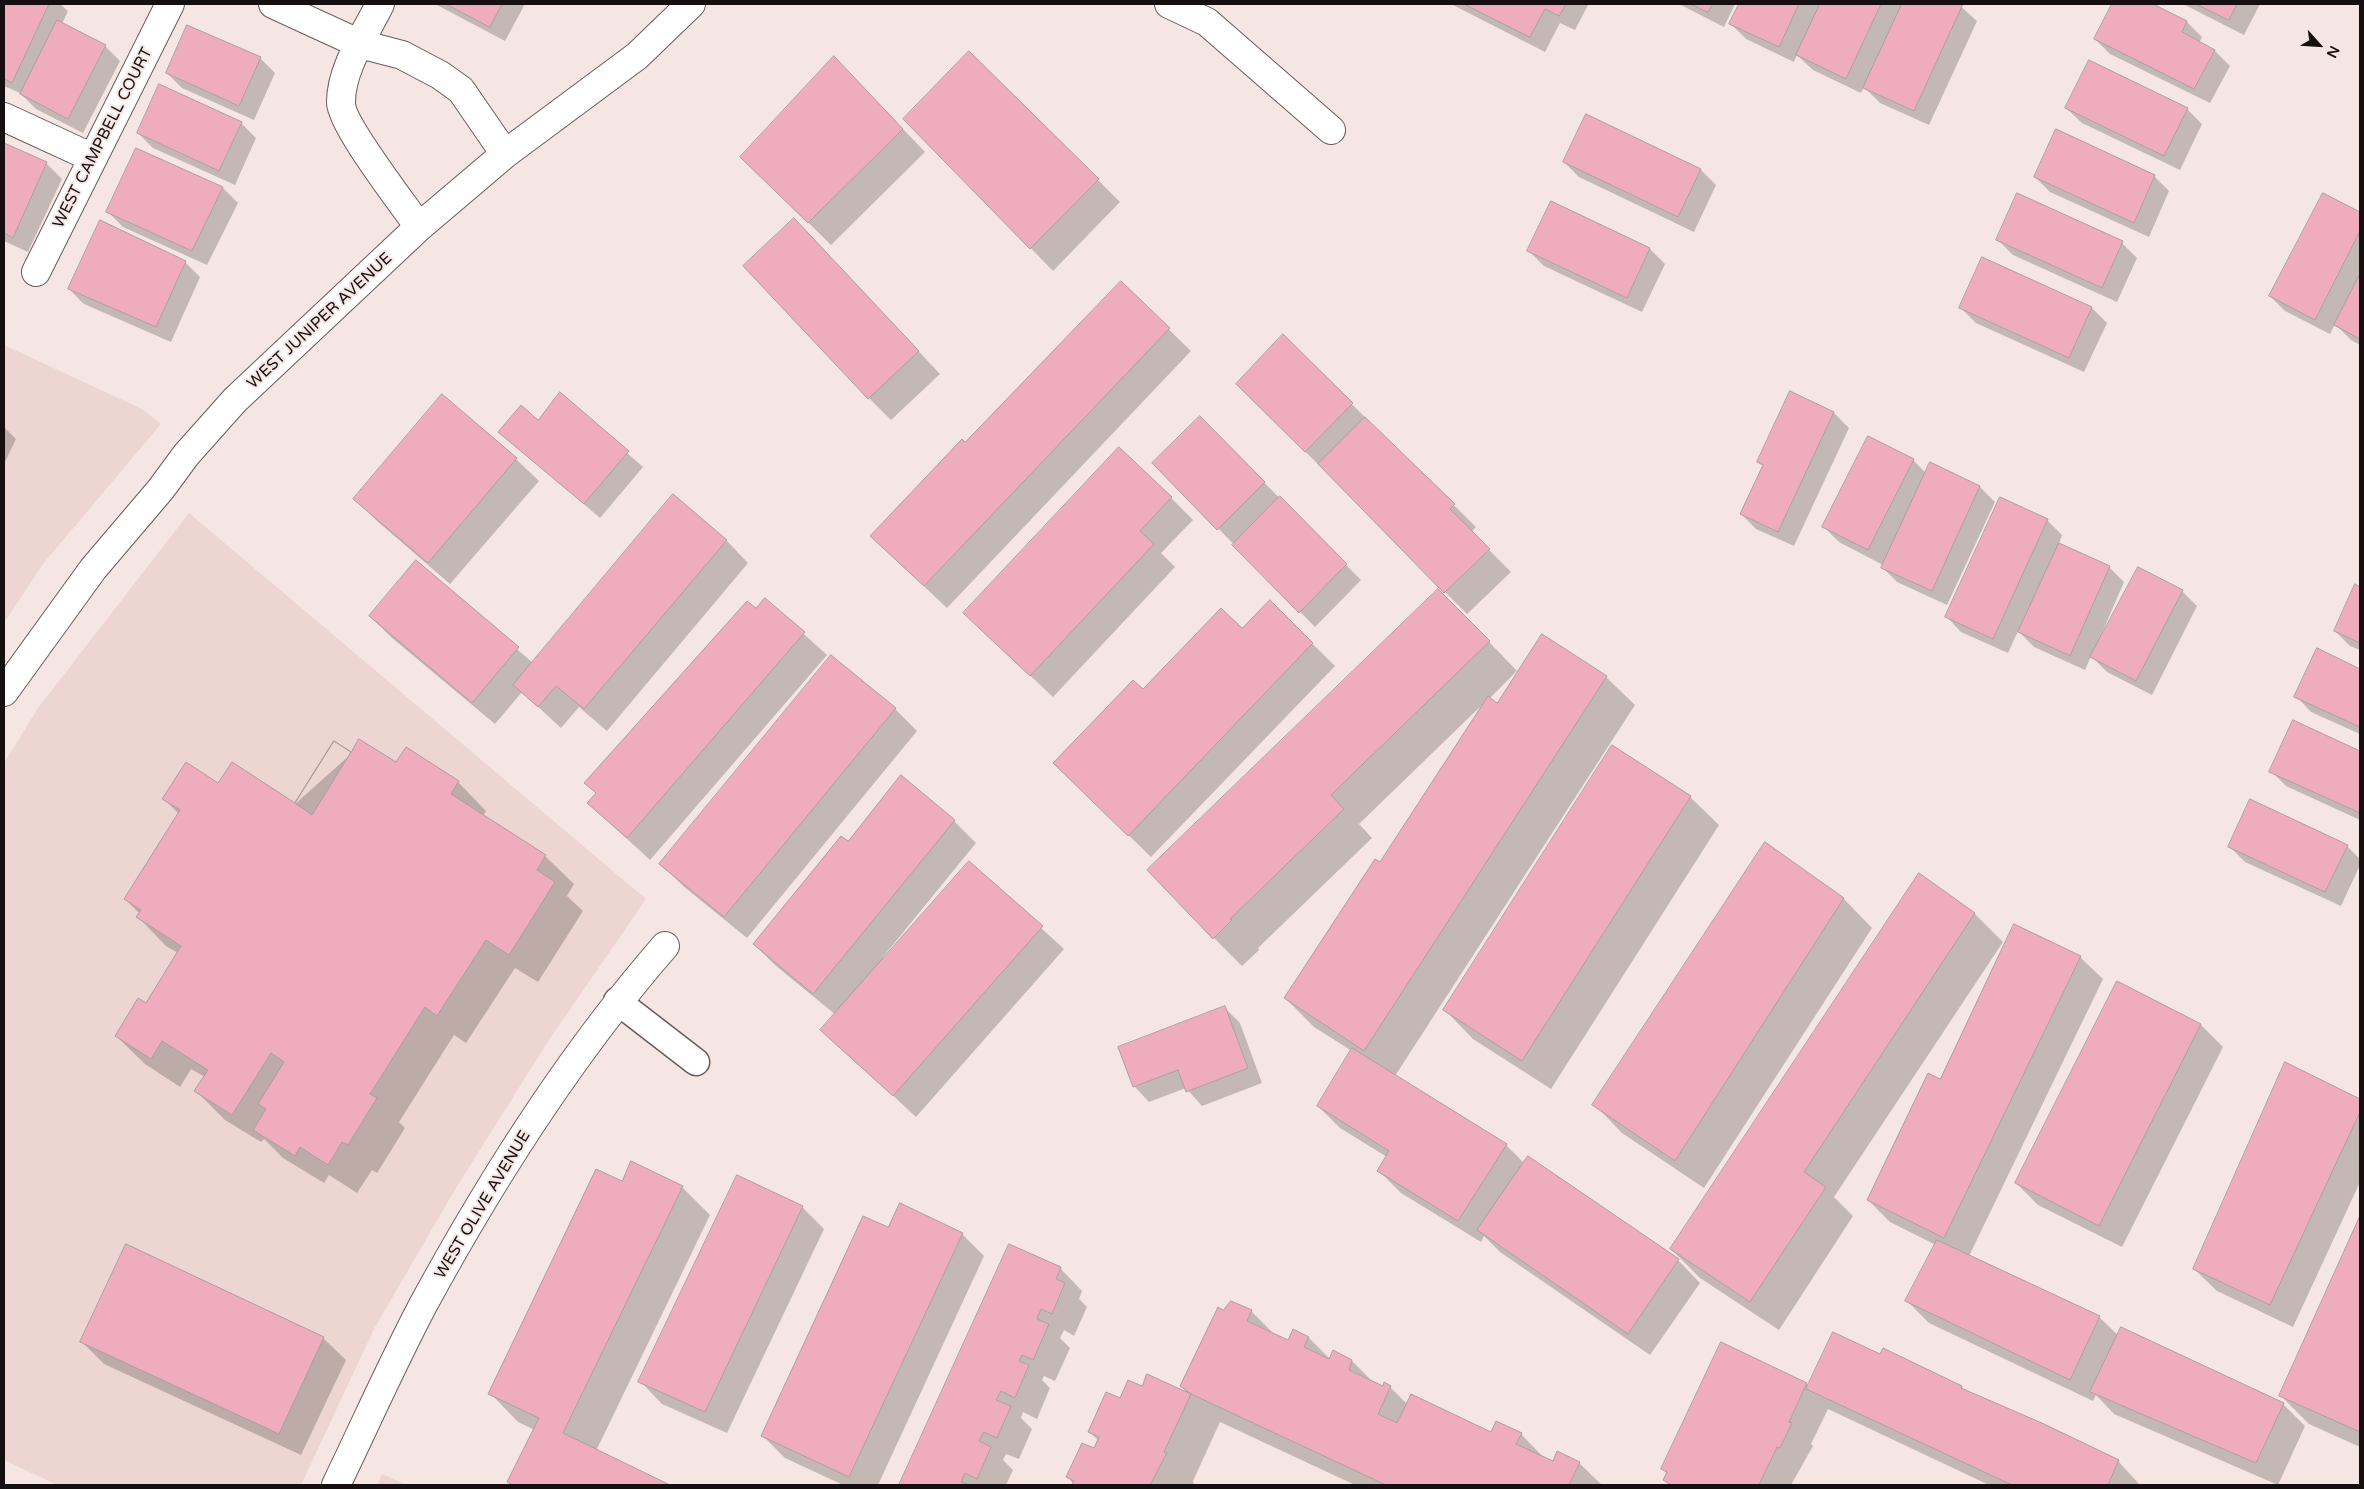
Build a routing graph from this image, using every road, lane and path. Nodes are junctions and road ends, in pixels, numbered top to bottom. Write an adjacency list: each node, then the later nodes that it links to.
1 (170, 4): 10 (street, WEST CAMPBELL COURT)
2 (273, 4): 6 (street)
3 (380, 4): 6 (street)
4 (691, 4): 9 (street, WEST JUNIPER AVENUE)
5 (1168, 4): 8 (street)
6 (360, 44): 9 (street); 11 (street)
7 (4, 117): 10 (street)
8 (1332, 130)
9 (505, 154): 11 (street, WEST JUNIPER AVENUE)
10 (93, 158): 12 (street, WEST CAMPBELL COURT)
11 (420, 226): 13 (street, WEST JUNIPER AVENUE)
12 (36, 272)
13 (4, 692)
14 (665, 946): 15 (street, WEST OLIVE AVENUE)
15 (617, 1001): 16 (lane); 17 (street, WEST OLIVE AVENUE)
16 (696, 1062)
17 (336, 1485)

